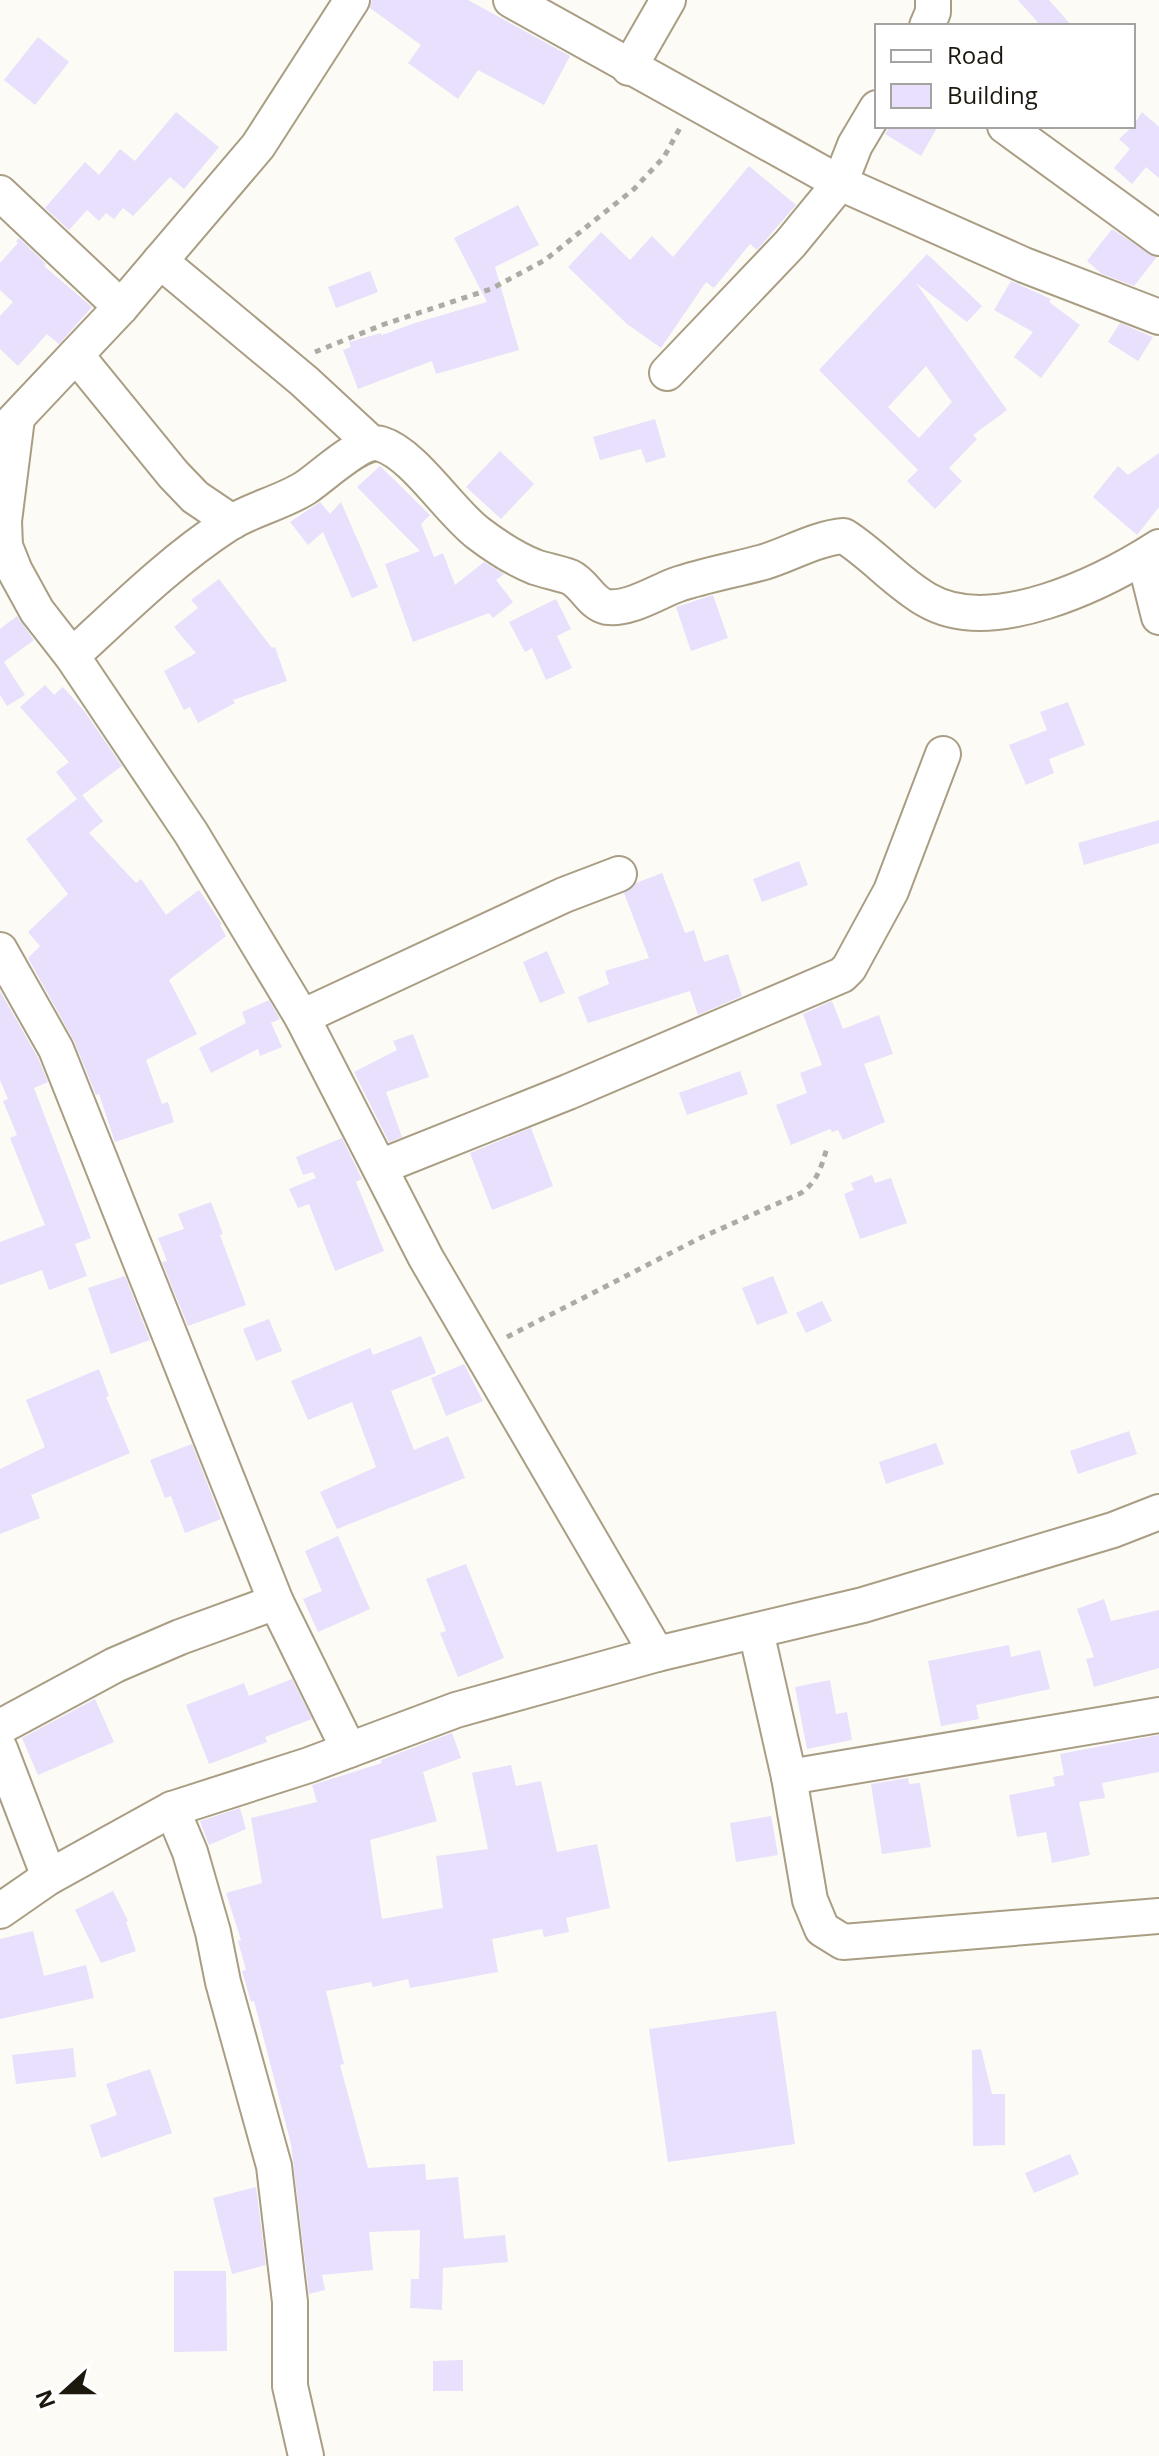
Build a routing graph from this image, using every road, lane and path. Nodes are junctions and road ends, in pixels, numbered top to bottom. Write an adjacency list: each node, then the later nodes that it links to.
1 (352, 0): 13 (street)
2 (511, 0): 6 (street)
3 (668, 0): 6 (street)
4 (933, 0): 5 (street)
5 (928, 24)
6 (629, 68): 7 (street)
7 (694, 104): 10 (street); 17 (path)
8 (875, 111): 10 (street)
9 (1008, 128): 12 (street)
10 (840, 183): 15 (street); 18 (street)
11 (0, 193): 14 (street)
12 (1159, 238)
13 (160, 261): 14 (street); 17 (street)
14 (121, 307): 16 (street)
15 (1159, 317)
16 (76, 355): 19 (street); 21 (street)
17 (285, 365): 20 (street)
18 (667, 373)
19 (8, 427): 24 (street)
20 (371, 443): 21 (street); 22 (street)
21 (232, 522): 24 (street)
22 (1151, 552): 23 (street)
23 (1159, 617)
24 (72, 656): 28 (street)
25 (943, 754): 30 (street)
26 (619, 874): 28 (street)
27 (0, 950): 33 (street)
28 (302, 1017): 30 (street)
29 (827, 1148): 31 (path)
30 (380, 1167): 31 (street)
31 (481, 1351): 35 (street)
32 (1159, 1512): 34 (street)
33 (276, 1602): 37 (street); 39 (street)
34 (756, 1631): 35 (street); 40 (street)
35 (657, 1654): 39 (street)
36 (1159, 1715): 40 (street)
37 (0, 1727)
38 (0, 1749): 42 (street)
39 (349, 1750): 41 (street)
40 (789, 1777): 44 (street)
41 (172, 1809): 42 (street); 45 (street)
42 (49, 1877): 43 (street)
43 (0, 1911)
44 (1159, 1916)
45 (306, 2456)

